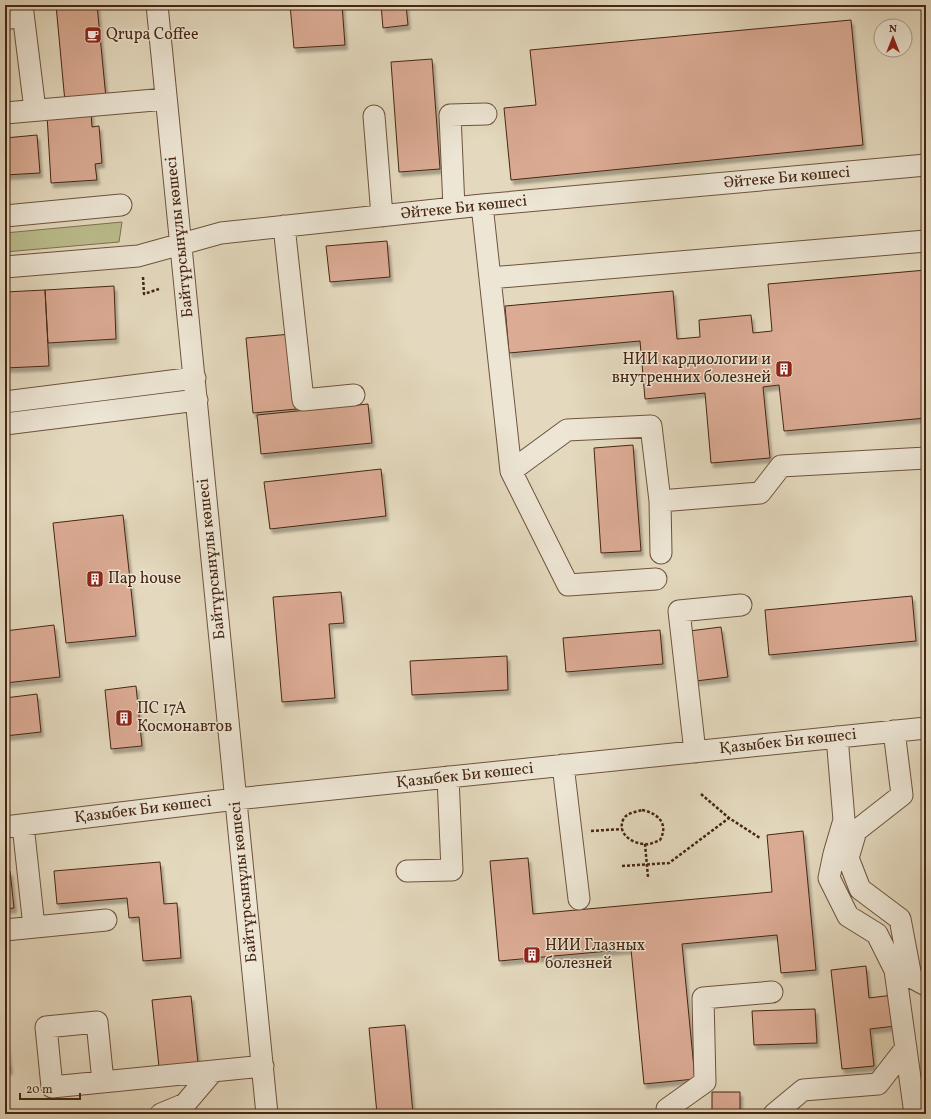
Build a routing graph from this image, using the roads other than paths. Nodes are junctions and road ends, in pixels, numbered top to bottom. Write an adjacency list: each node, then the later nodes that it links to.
1 (157, 5): 3 (street, Байтұрсынұлы көшесі)
2 (17, 13): 4 (street)
3 (166, 99): 4 (street); 16 (street, Байтұрсынұлы көшесі)
4 (35, 110): 5 (street)
5 (5, 113)
6 (486, 114): 11 (street)
7 (374, 116): 13 (street)
8 (926, 165): 10 (street, Әйтеке Би көшесі)
9 (121, 205): 12 (street)
10 (482, 205): 11 (street, Әйтеке Би көшесі); 18 (street)
11 (454, 208): 13 (street, Әйтеке Би көшесі)
12 (5, 216)
13 (382, 216): 14 (street, Әйтеке Би көшесі)
14 (284, 226): 16 (street, Әйтеке Би көшесі); 20 (street)
15 (926, 241): 18 (street)
16 (181, 244): 17 (street, Әйтеке Би көшесі); 19 (street, Байтұрсынұлы көшесі)
17 (5, 267)
18 (490, 278): 25 (street)
19 (195, 378): 21 (street, Байтұрсынұлы көшесі); 22 (street)
20 (354, 395)
21 (197, 400): 23 (street); 36 (street, Байтұрсынұлы көшесі)
22 (5, 402)
23 (5, 424)
24 (926, 458): 26 (street)
25 (511, 471): 26 (street); 28 (street)
26 (660, 501): 27 (street)
27 (661, 553)
28 (656, 579)
29 (741, 605): 33 (street)
30 (926, 728): 31 (street, Қазыбек Би көшесі)
31 (894, 731): 32 (street, Қазыбек Би көшесі); 43 (street)
32 (837, 737): 33 (street, Қазыбек Би көшесі); 45 (street)
33 (695, 752): 34 (street, Қазыбек Би көшесі)
34 (563, 765): 35 (street, Қазыбек Би көшесі); 39 (street)
35 (448, 777): 36 (street, Қазыбек Би көшесі); 38 (street)
36 (236, 799): 37 (street, Қазыбек Би көшесі); 46 (street, Байтұрсынұлы көшесі)
37 (14, 826): 41 (street)
38 (407, 871)
39 (579, 900)
40 (106, 920): 41 (street)
41 (34, 927): 42 (street)
42 (5, 930)
43 (926, 985)
44 (772, 992): 51 (street)
45 (906, 1048): 52 (street); 53 (street)
46 (263, 1066): 47 (street); 50 (street, Байтұрсынұлы көшесі)
47 (213, 1070): 48 (street); 49 (street)
48 (103, 1082)
49 (161, 1114)
50 (267, 1114)
51 (667, 1114)
52 (774, 1114)
53 (915, 1114)

